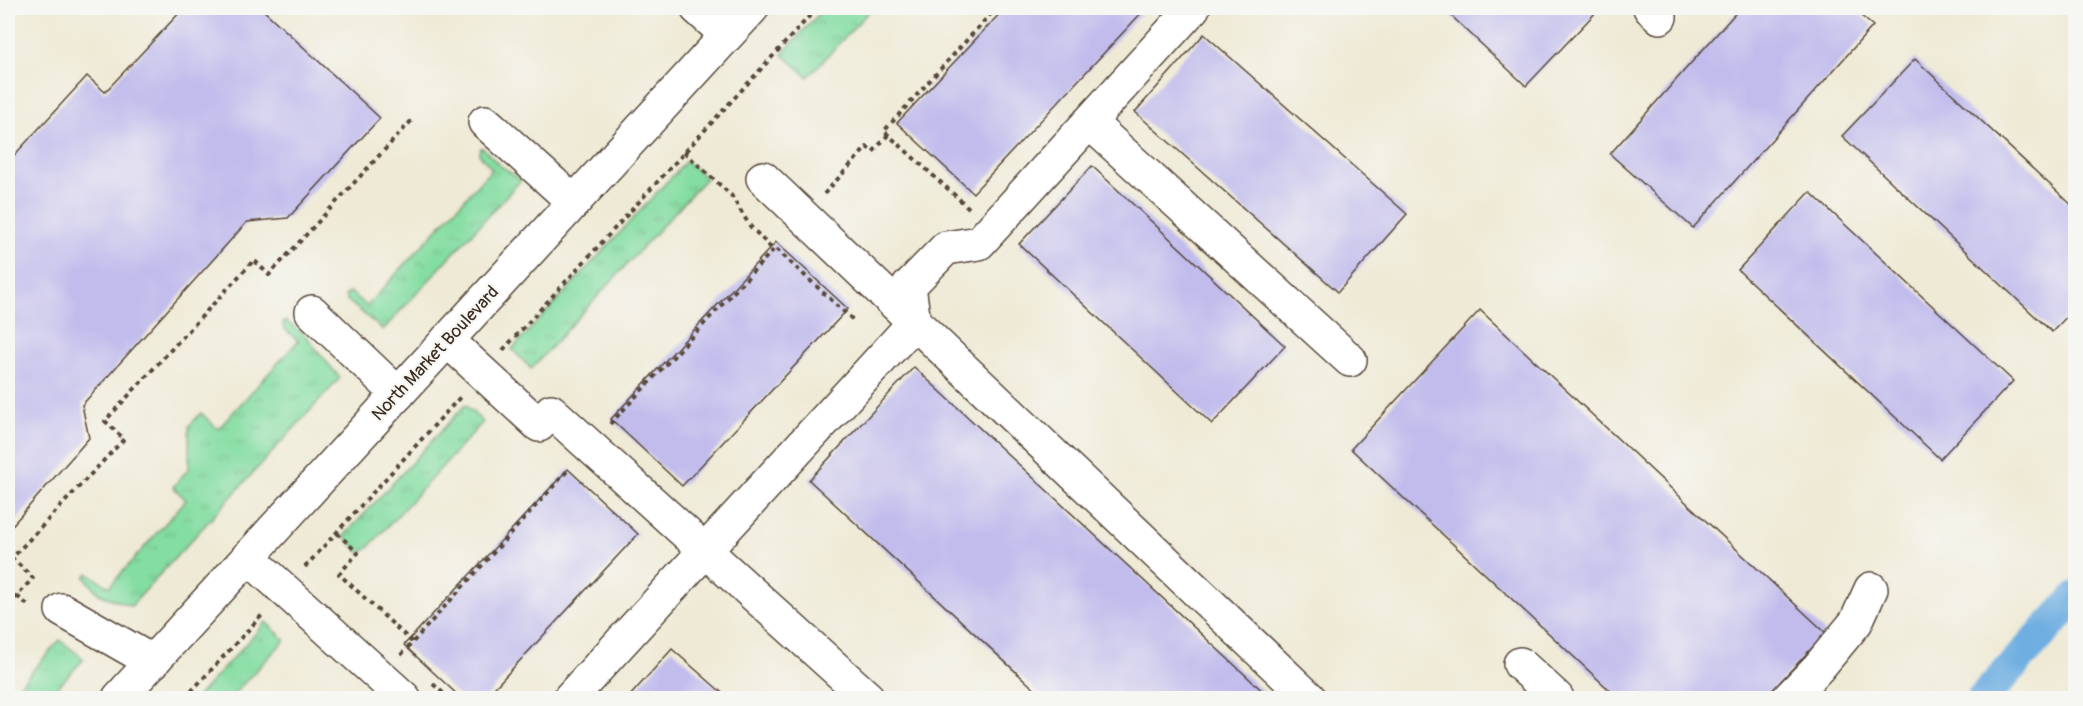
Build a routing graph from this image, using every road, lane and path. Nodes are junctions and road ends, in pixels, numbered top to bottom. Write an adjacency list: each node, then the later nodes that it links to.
1 (697, 8): 5 (main road)
2 (753, 8): 5 (main road, North Market Boulevard)
3 (996, 8): 9 (path)
4 (1193, 8): 8 (main road)
5 (727, 35): 12 (main road, North Market Boulevard)
6 (413, 119): 24 (path)
7 (485, 122): 12 (main road)
8 (1089, 122): 16 (main road); 18 (main road)
9 (888, 135): 13 (path); 14 (path)
10 (684, 153): 14 (path)
11 (762, 178): 14 (main road)
12 (574, 202): 17 (main road, North Market Boulevard)
13 (974, 213)
14 (803, 217): 16 (main road)
15 (312, 312): 19 (main road)
16 (914, 322): 21 (main road); 33 (main road)
17 (447, 340): 19 (main road, North Market Boulevard); 21 (main road)
18 (1350, 360)
19 (398, 394): 22 (main road, North Market Boulevard)
20 (337, 533): 26 (path)
21 (705, 551): 31 (main road); 32 (main road)
22 (248, 557): 27 (main road, North Market Boulevard); 30 (main road)
23 (1871, 589): 35 (main road)
24 (8, 606)
25 (62, 610): 27 (main road)
26 (412, 642)
27 (153, 662): 29 (main road, North Market Boulevard)
28 (1520, 664): 34 (main road)
29 (119, 699)
30 (404, 699)
31 (570, 699)
32 (868, 699)
33 (1309, 699)
34 (1557, 699)
35 (1789, 699)

